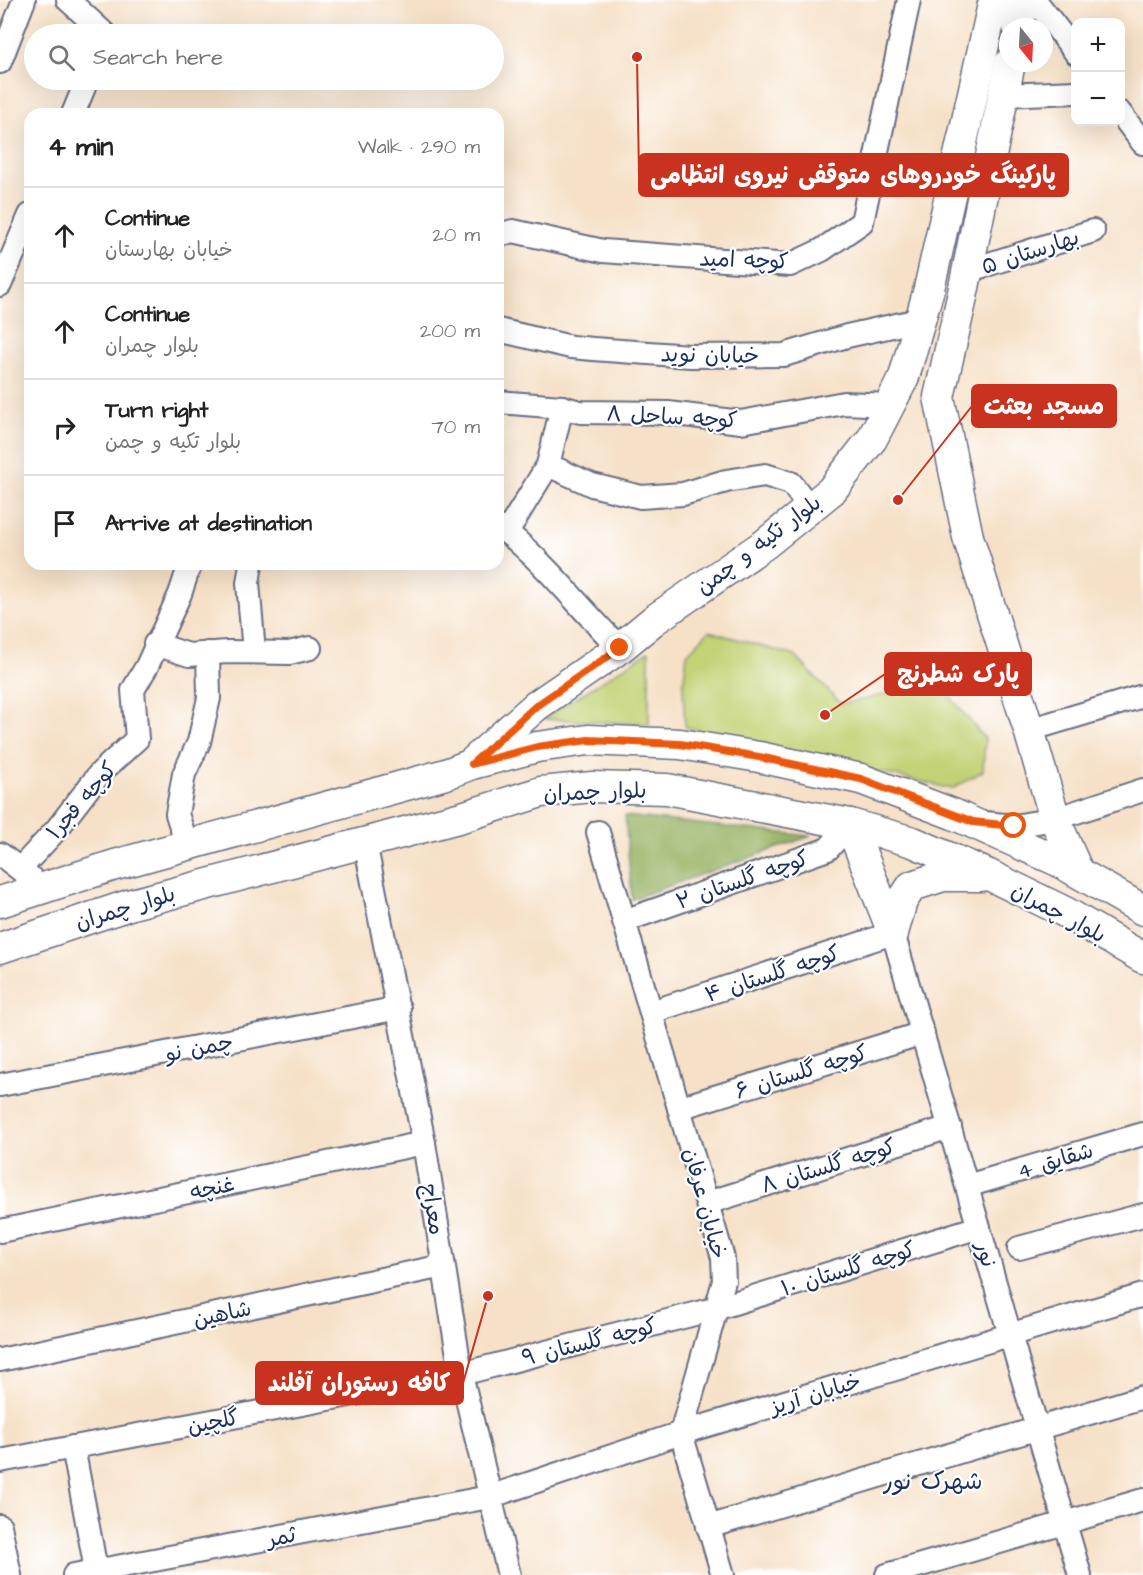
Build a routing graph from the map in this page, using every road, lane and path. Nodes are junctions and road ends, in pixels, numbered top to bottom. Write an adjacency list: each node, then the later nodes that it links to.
1 (24, 0): 10 (street)
2 (68, 0): 8 (street)
3 (909, 0): 20 (street, کوچه امید)
4 (994, 0): 23 (main road, بلوار تکیه و چمن)
5 (1023, 0): 7 (main road)
6 (1035, 0): 9 (street)
7 (1020, 18)
8 (94, 24)
9 (1071, 47)
10 (0, 62)
11 (1008, 72): 14 (main road)
12 (83, 90): 15 (street)
13 (1071, 93): 14 (street)
14 (1004, 95): 21 (main road)
15 (75, 108)
16 (1125, 120): 17 (street)
17 (1143, 143)
18 (24, 229): 22 (street)
19 (1093, 231): 21 (street, بهارستان ۵)
20 (504, 233)
21 (967, 271): 25 (main road)
22 (0, 285)
23 (918, 325): 24 (street, خیابان نوید); 25 (main road); 26 (main road, بلوار تکیه و چمن)
24 (504, 331)
25 (952, 339): 27 (main road)
26 (904, 377): 27 (main road); 29 (main road, بلوار تکیه و چمن)
27 (939, 397): 43 (main road)
28 (504, 402): 30 (street, کوچه ساحل ۸)
29 (890, 405): 30 (street, کوچه ساحل ۸); 32 (main road, بلوار تکیه و چمن)
30 (562, 407): 31 (street)
31 (548, 465): 32 (street); 33 (street)
32 (810, 508): 39 (main road, بلوار تکیه و چمن)
33 (504, 529)
34 (504, 531): 39 (street)
35 (188, 570): 37 (street, کوچه فجر۱)
36 (250, 570): 40 (street)
37 (155, 644): 41 (street); 52 (street, کوچه فجر۱)
38 (310, 648): 40 (street)
39 (620, 648): 44 (main road, بلوار تکیه و چمن)
40 (254, 652): 41 (street)
41 (208, 653): 51 (street)
42 (1143, 696): 43 (street)
43 (1029, 730): 46 (main road)
44 (472, 764): 47 (main road, بلوار چمران); 51 (main road, بلوار چمران)
45 (1143, 790): 46 (street)
46 (1054, 819): 47 (street); 53 (main road)
47 (973, 822): 53 (main road, بلوار چمران)
48 (850, 824): 50 (main road, بلوار چمران); 54 (main road, بلوار چمران); 58 (street, کوچه گلستان ۲); 59 (main road)
49 (598, 832): 58 (street, خیابان عرفان)
50 (365, 842): 60 (main road, بلوار چمران); 62 (street, معراج)
51 (187, 845): 55 (main road, بلوار چمران)
52 (6, 854): 55 (street)
53 (1078, 872): 57 (main road, بلوار چمران)
54 (989, 875): 59 (main road); 61 (main road, بلوار چمران)
55 (44, 888): 56 (main road, بلوار چمران)
56 (0, 902)
57 (1143, 910)
58 (624, 921): 63 (street, خیابان عرفان)
59 (893, 933): 63 (street, کوچه گلستان ۴); 64 (street, نور)
60 (0, 948)
61 (1143, 958)
62 (399, 1008): 65 (street, چمن نو); 69 (street, معراج)
63 (651, 1012): 66 (street, خیابان عرفان)
64 (923, 1034): 66 (street, کوچه گلستان ۶); 67 (street, نور)
65 (0, 1086)
66 (679, 1108): 71 (street, خیابان عرفان)
67 (950, 1127): 70 (street, نور); 71 (street, کوچه گلستان ۸)
68 (1143, 1134): 70 (street, شقایق 4)
69 (424, 1143): 74 (street, غنچه); 76 (street, معراج)
70 (967, 1186): 73 (street, نور)
71 (707, 1203): 78 (street, خیابان عرفان)
72 (1143, 1215): 75 (street)
73 (979, 1227): 78 (street, کوچه گلستان ۱۰); 79 (street, نور)
74 (0, 1232)
75 (1019, 1248)
76 (443, 1266): 80 (street, شاهین); 81 (street, معراج)
77 (1143, 1295): 79 (street, خیابان آریز)
78 (718, 1308): 81 (street, کوچه گلستان ۹); 84 (street, خیابان عرفان)
79 (1010, 1335): 83 (street, نور); 84 (street, خیابان آریز)
80 (0, 1360)
81 (461, 1374): 85 (street, گلچین); 87 (street, معراج)
82 (1143, 1397): 83 (street)
83 (1038, 1428): 89 (street, نور); 91 (street)
84 (681, 1433): 87 (street, خیابان آریز); 91 (street)
85 (73, 1447): 86 (street, گلچین); 92 (street)
86 (0, 1461)
87 (489, 1497): 92 (street, ثمر); 95 (street, معراج)
88 (1143, 1500): 89 (street)
89 (1065, 1523): 97 (street); 98 (street, نور)
90 (0, 1526): 93 (street)
91 (708, 1527): 96 (street)
92 (97, 1573): 94 (street, ثمر)
93 (10, 1575)
94 (74, 1575)
95 (508, 1575)
96 (723, 1575)
97 (887, 1575)
98 (1080, 1575)

